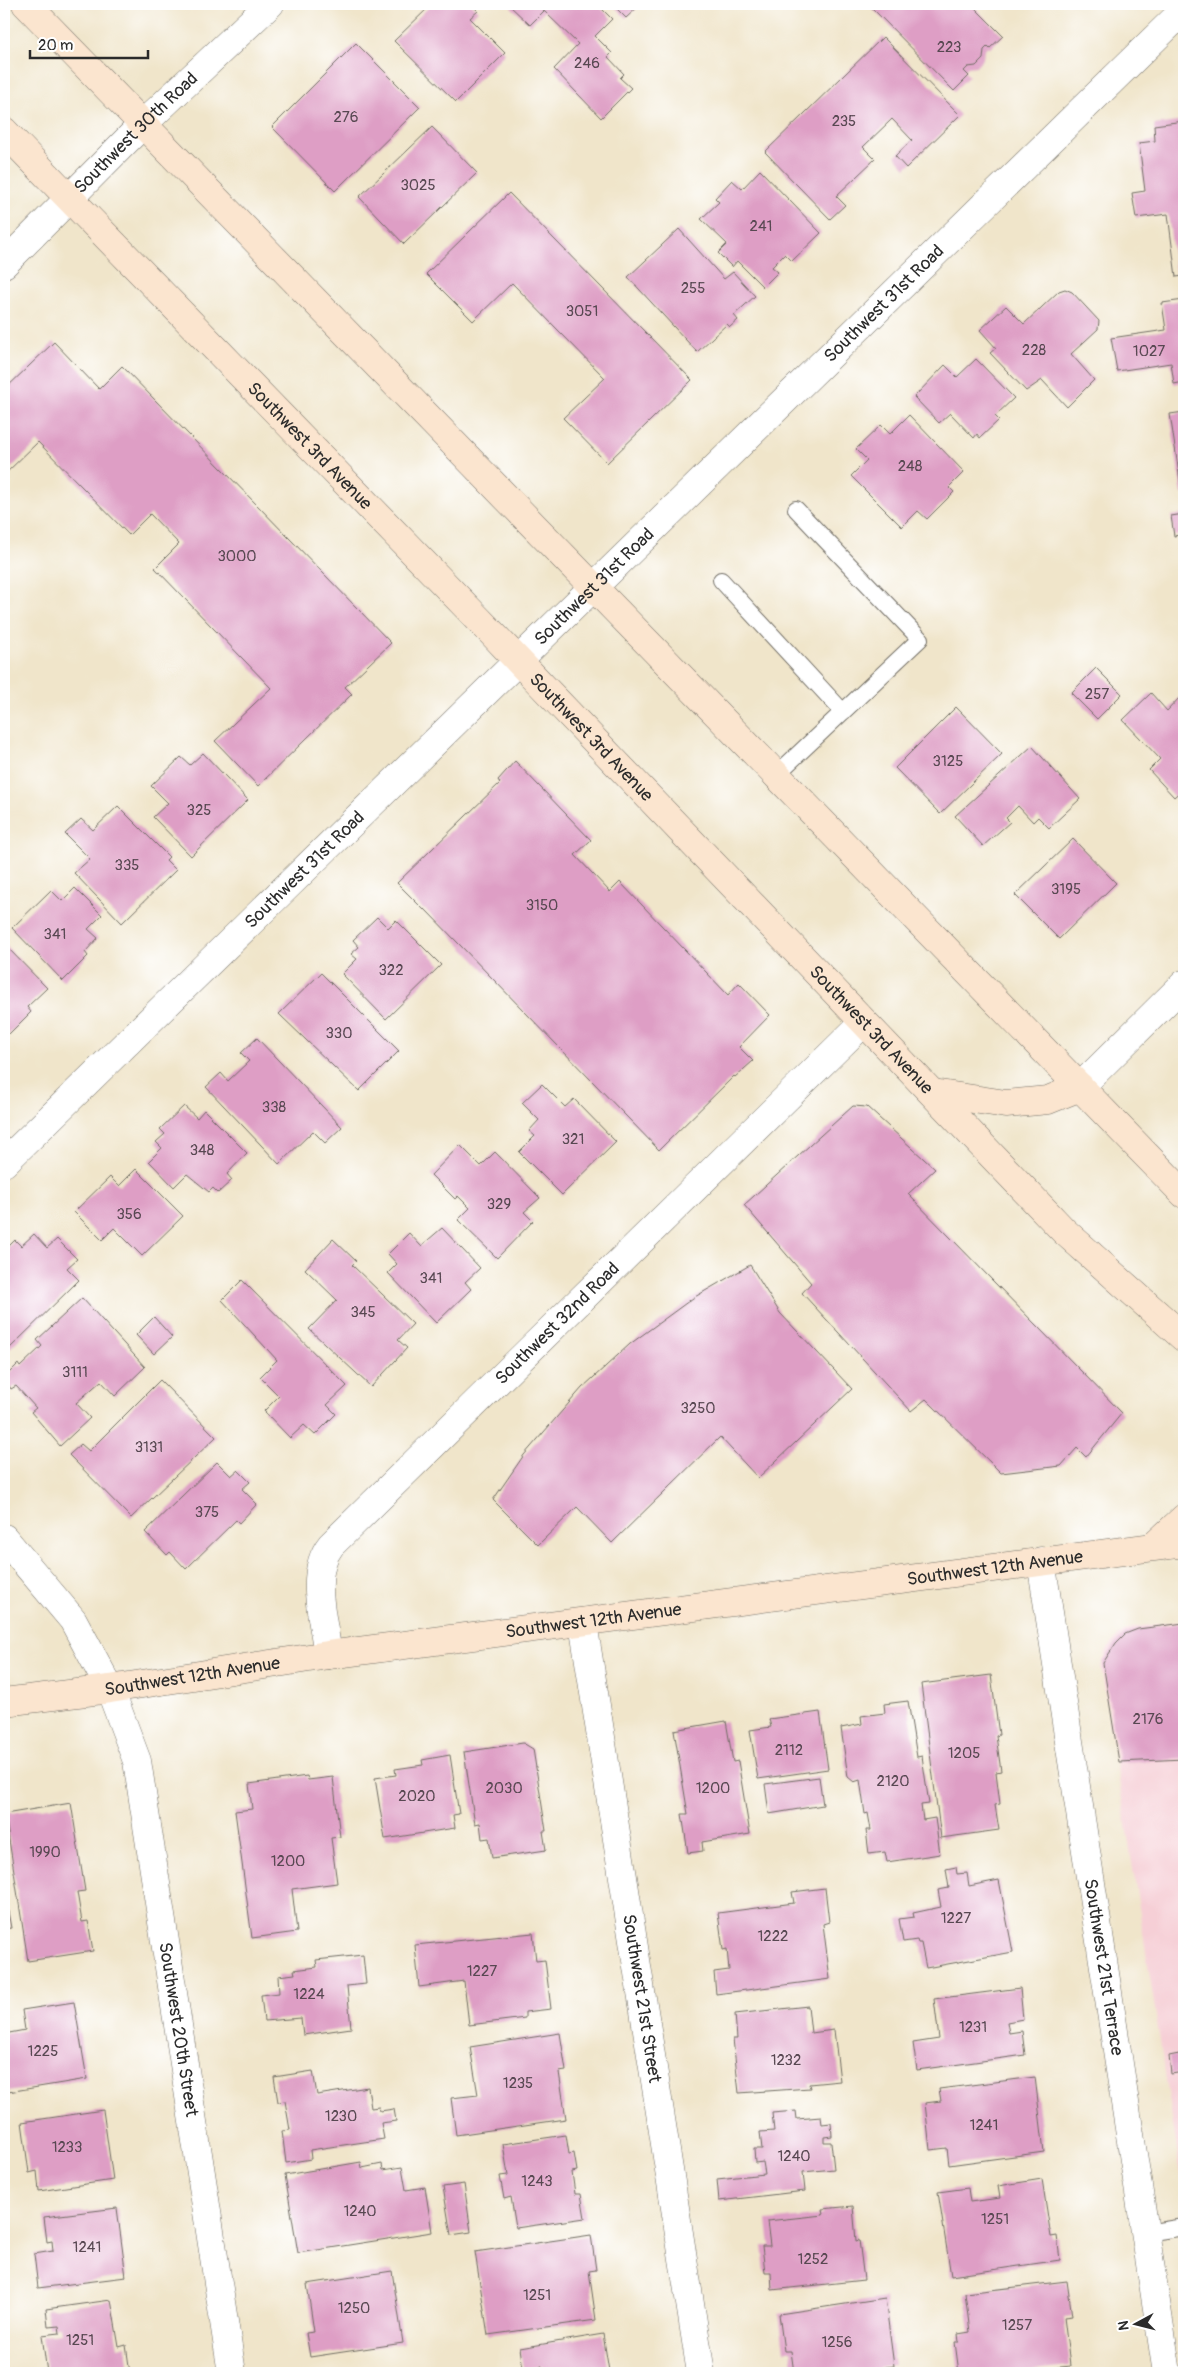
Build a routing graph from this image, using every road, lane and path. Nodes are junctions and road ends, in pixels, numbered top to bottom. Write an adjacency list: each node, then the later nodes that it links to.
1 (26, 4): 4 (main road)
2 (270, 4): 4 (street, Southwest 30th Road)
3 (1184, 10): 10 (street, Southwest 31st Road)
4 (143, 124): 6 (street, Southwest 30th Road); 10 (main road)
5 (4, 131): 6 (main road, Southwest 3rd Avenue)
6 (69, 198): 7 (street, Southwest 30th Road); 11 (main road, Southwest 3rd Avenue)
7 (4, 264)
8 (796, 509): 12 (lane)
9 (721, 580): 12 (lane)
10 (595, 586): 11 (street, Southwest 31st Road); 13 (main road)
11 (517, 661): 15 (main road, Southwest 3rd Avenue); 18 (street, Southwest 31st Road)
12 (843, 712): 13 (lane)
13 (777, 774): 16 (main road)
14 (1184, 984): 16 (street)
15 (864, 1022): 17 (main road, Southwest 3rd Avenue); 27 (street, Southwest 32nd Road)
16 (1080, 1087): 17 (main road); 19 (main road)
17 (934, 1093): 20 (main road, Southwest 3rd Avenue)
18 (4, 1163)
19 (1184, 1194)
20 (1184, 1338)
21 (1184, 1518): 24 (main road)
22 (4, 1538): 28 (street, Southwest 20th Street)
23 (1184, 1543): 24 (main road, Southwest 12th Avenue)
24 (1154, 1546): 25 (main road, Southwest 12th Avenue)
25 (1041, 1561): 26 (main road, Southwest 12th Avenue); 31 (street, Southwest 21st Terrace)
26 (583, 1623): 27 (main road, Southwest 12th Avenue); 33 (street, Southwest 21st Street)
27 (328, 1655): 28 (main road, Southwest 12th Avenue)
28 (110, 1689): 29 (main road, Southwest 12th Avenue); 32 (street, Southwest 20th Street)
29 (4, 1702)
30 (1184, 2227): 31 (lane)
31 (1146, 2233): 34 (street, Southwest 21st Terrace)
32 (232, 2373)
33 (701, 2373)
34 (1167, 2373)

